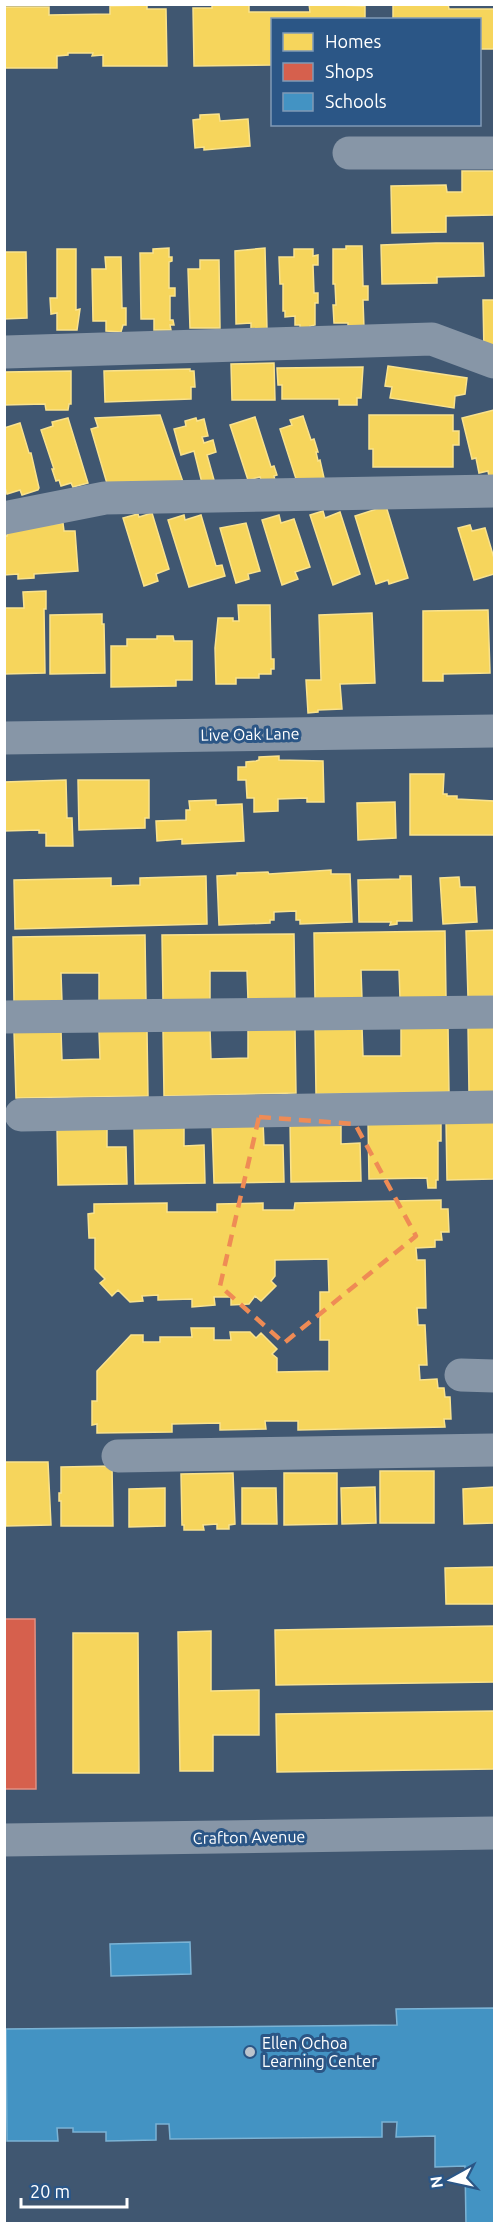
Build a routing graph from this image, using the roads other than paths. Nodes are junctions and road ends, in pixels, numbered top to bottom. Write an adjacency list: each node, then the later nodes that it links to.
1 (349, 153): 2 (street)
2 (495, 153)
3 (6, 352): 4 (street)
4 (495, 362)
5 (495, 491): 6 (street)
6 (4, 518)
7 (495, 731): 8 (street, Live Oak Lane)
8 (4, 738)
9 (495, 1012): 10 (street)
10 (4, 1017)
11 (495, 1107): 12 (street)
12 (21, 1114)
13 (461, 1375): 14 (street)
14 (495, 1376)
15 (495, 1450): 16 (street)
16 (118, 1456)
17 (495, 1833): 18 (street, Crafton Avenue)
18 (4, 1840)

